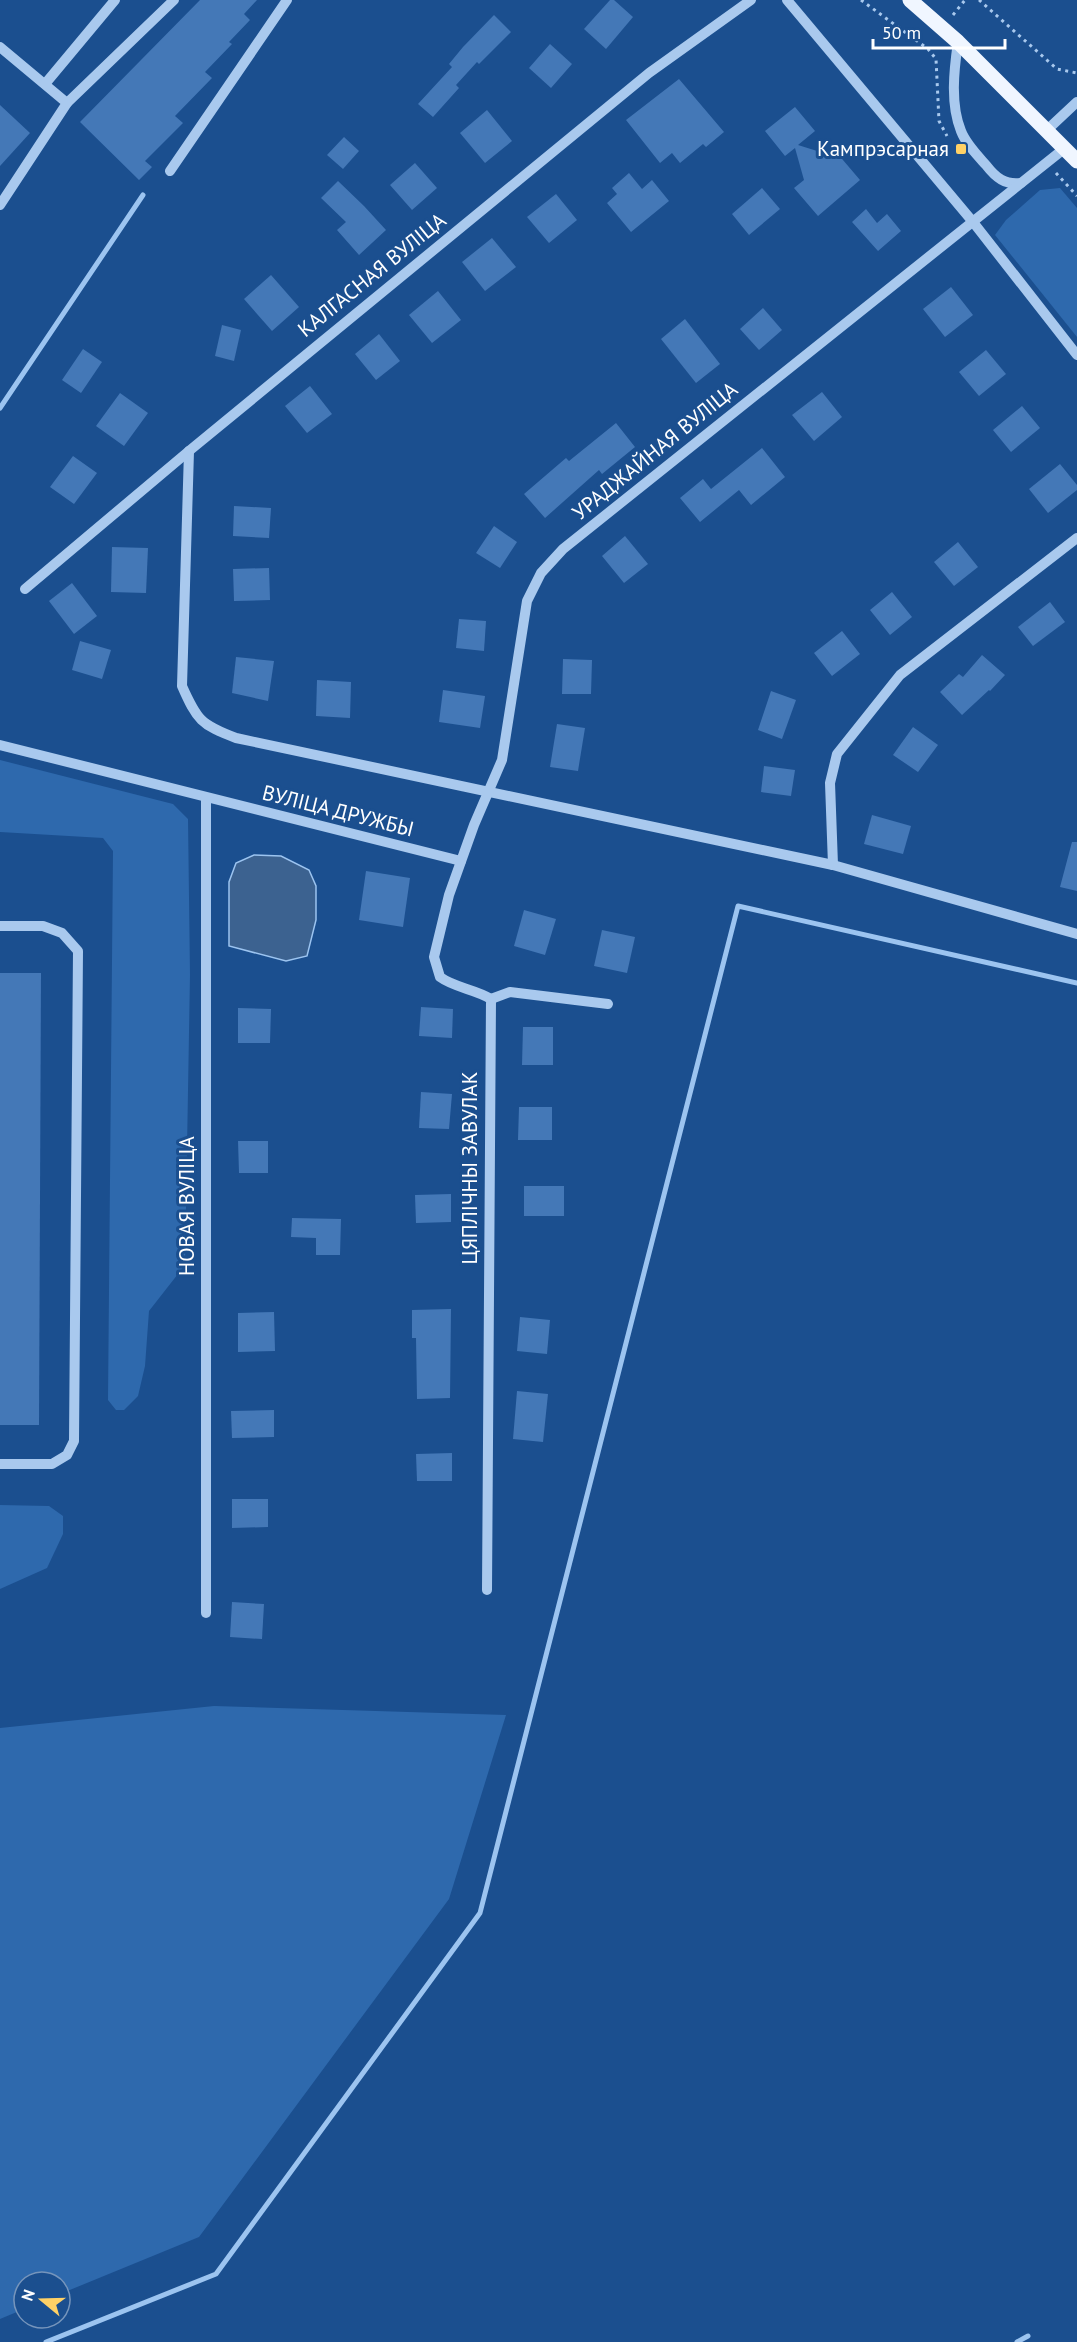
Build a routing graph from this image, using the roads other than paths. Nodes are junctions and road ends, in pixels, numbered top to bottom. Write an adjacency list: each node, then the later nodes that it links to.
1 (115, 0): 9 (street)
2 (174, 0): 11 (street)
3 (287, 0): 15 (street)
4 (751, 0): 20 (street, КАЛГАСНАЯ ВУЛІЦА)
5 (787, 0): 18 (street)
6 (910, 0): 7 (main road)
7 (958, 42): 12 (main road); 16 (street)
8 (0, 48): 9 (street)
9 (45, 84): 11 (street)
10 (1077, 102): 12 (street)
11 (67, 103): 17 (street)
12 (1047, 130): 13 (main road)
13 (1065, 148): 14 (main road); 16 (street, УРАДЖАЙНАЯ ВУЛІЦА)
14 (1077, 161)
15 (170, 171)
16 (1022, 183): 18 (street, УРАДЖАЙНАЯ ВУЛІЦА)
17 (0, 205)
18 (973, 222): 19 (street); 24 (street, УРАДЖАЙНАЯ ВУЛІЦА)
19 (1077, 355)
20 (189, 450): 22 (street, КАЛГАСНАЯ ВУЛІЦА); 24 (street)
21 (1077, 538): 27 (street)
22 (25, 589)
23 (0, 746): 25 (street, ВУЛІЦА ДРУЖБЫ)
24 (489, 792): 26 (street); 27 (street)
25 (206, 798): 26 (street, ВУЛІЦА ДРУЖБЫ); 34 (street, НОВАЯ ВУЛІЦА)
26 (461, 861): 30 (street)
27 (833, 865): 29 (street)
28 (0, 926): 32 (street)
29 (1077, 934)
30 (491, 999): 31 (street); 33 (street, ЦЯПЛІЧНЫ ЗАВУЛАК)
31 (608, 1004)
32 (0, 1464)
33 (487, 1590)
34 (206, 1613)

